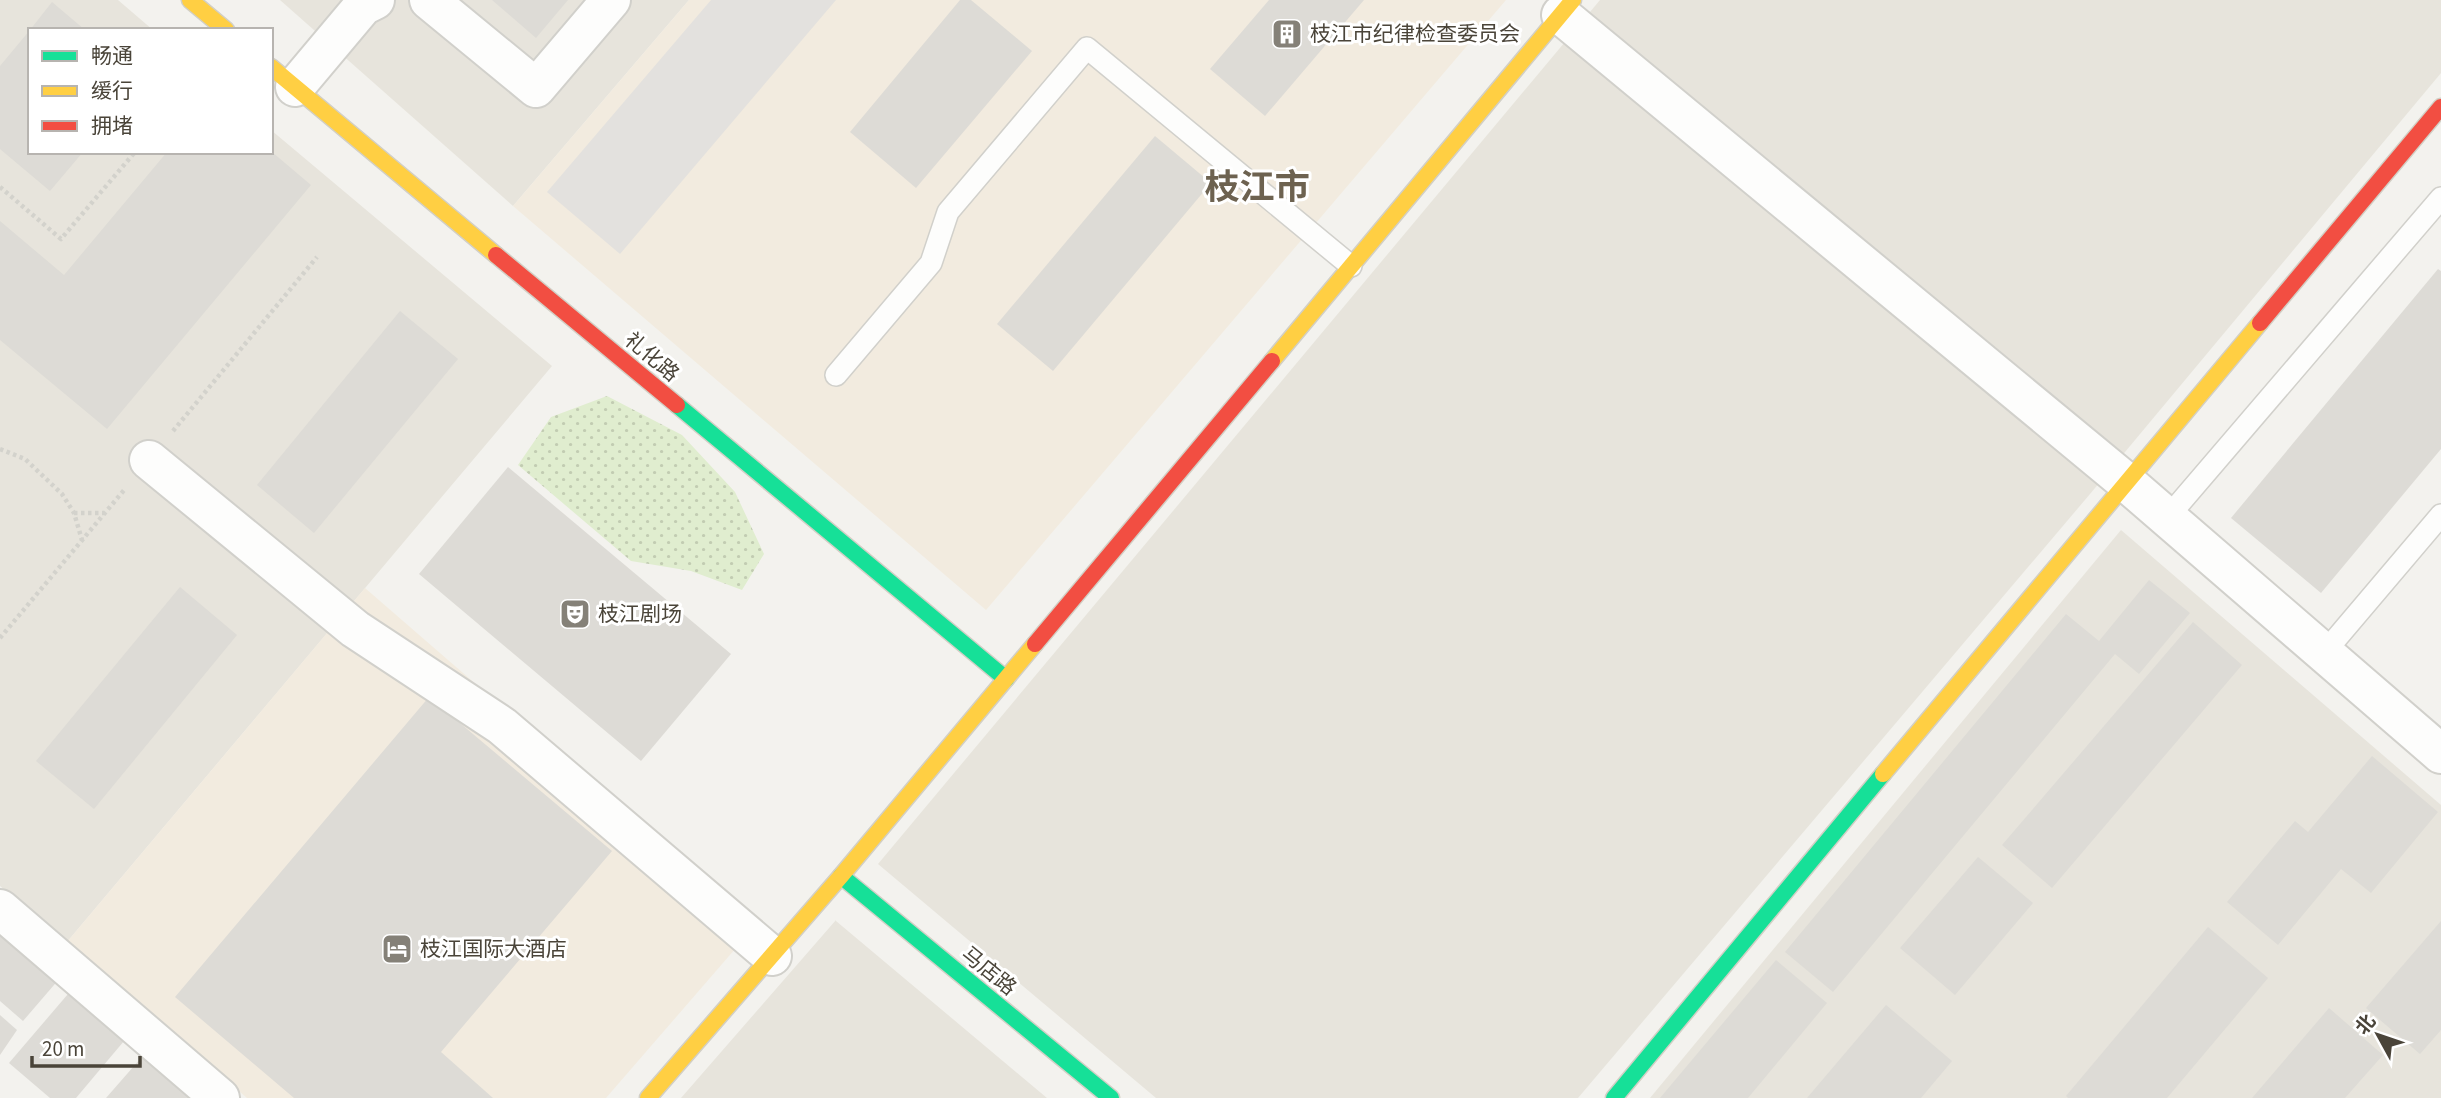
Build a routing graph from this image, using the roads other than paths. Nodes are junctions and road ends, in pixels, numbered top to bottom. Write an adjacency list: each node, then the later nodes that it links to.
1 (190, 0): 6 (street)
2 (375, 0): 7 (street)
3 (429, 0): 4 (street)
4 (611, 0)
5 (1567, 8): 10 (street); 13 (street)
6 (224, 28)
7 (283, 77): 17 (street, 礼化路)
8 (2441, 107): 13 (street)
9 (2441, 198): 15 (lane)
10 (1350, 266): 11 (lane); 17 (street)
11 (836, 375)
12 (149, 460): 21 (street)
13 (2126, 482): 15 (street); 25 (street)
14 (2441, 515): 16 (lane)
15 (2167, 518): 16 (street)
16 (2324, 653): 18 (street)
17 (1006, 679): 19 (street)
18 (2441, 754)
19 (841, 876): 21 (street); 24 (street, 马店路)
20 (0, 909): 22 (street)
21 (772, 956): 23 (street)
22 (220, 1098)
23 (648, 1098)
24 (1111, 1098)
25 (1614, 1098)

